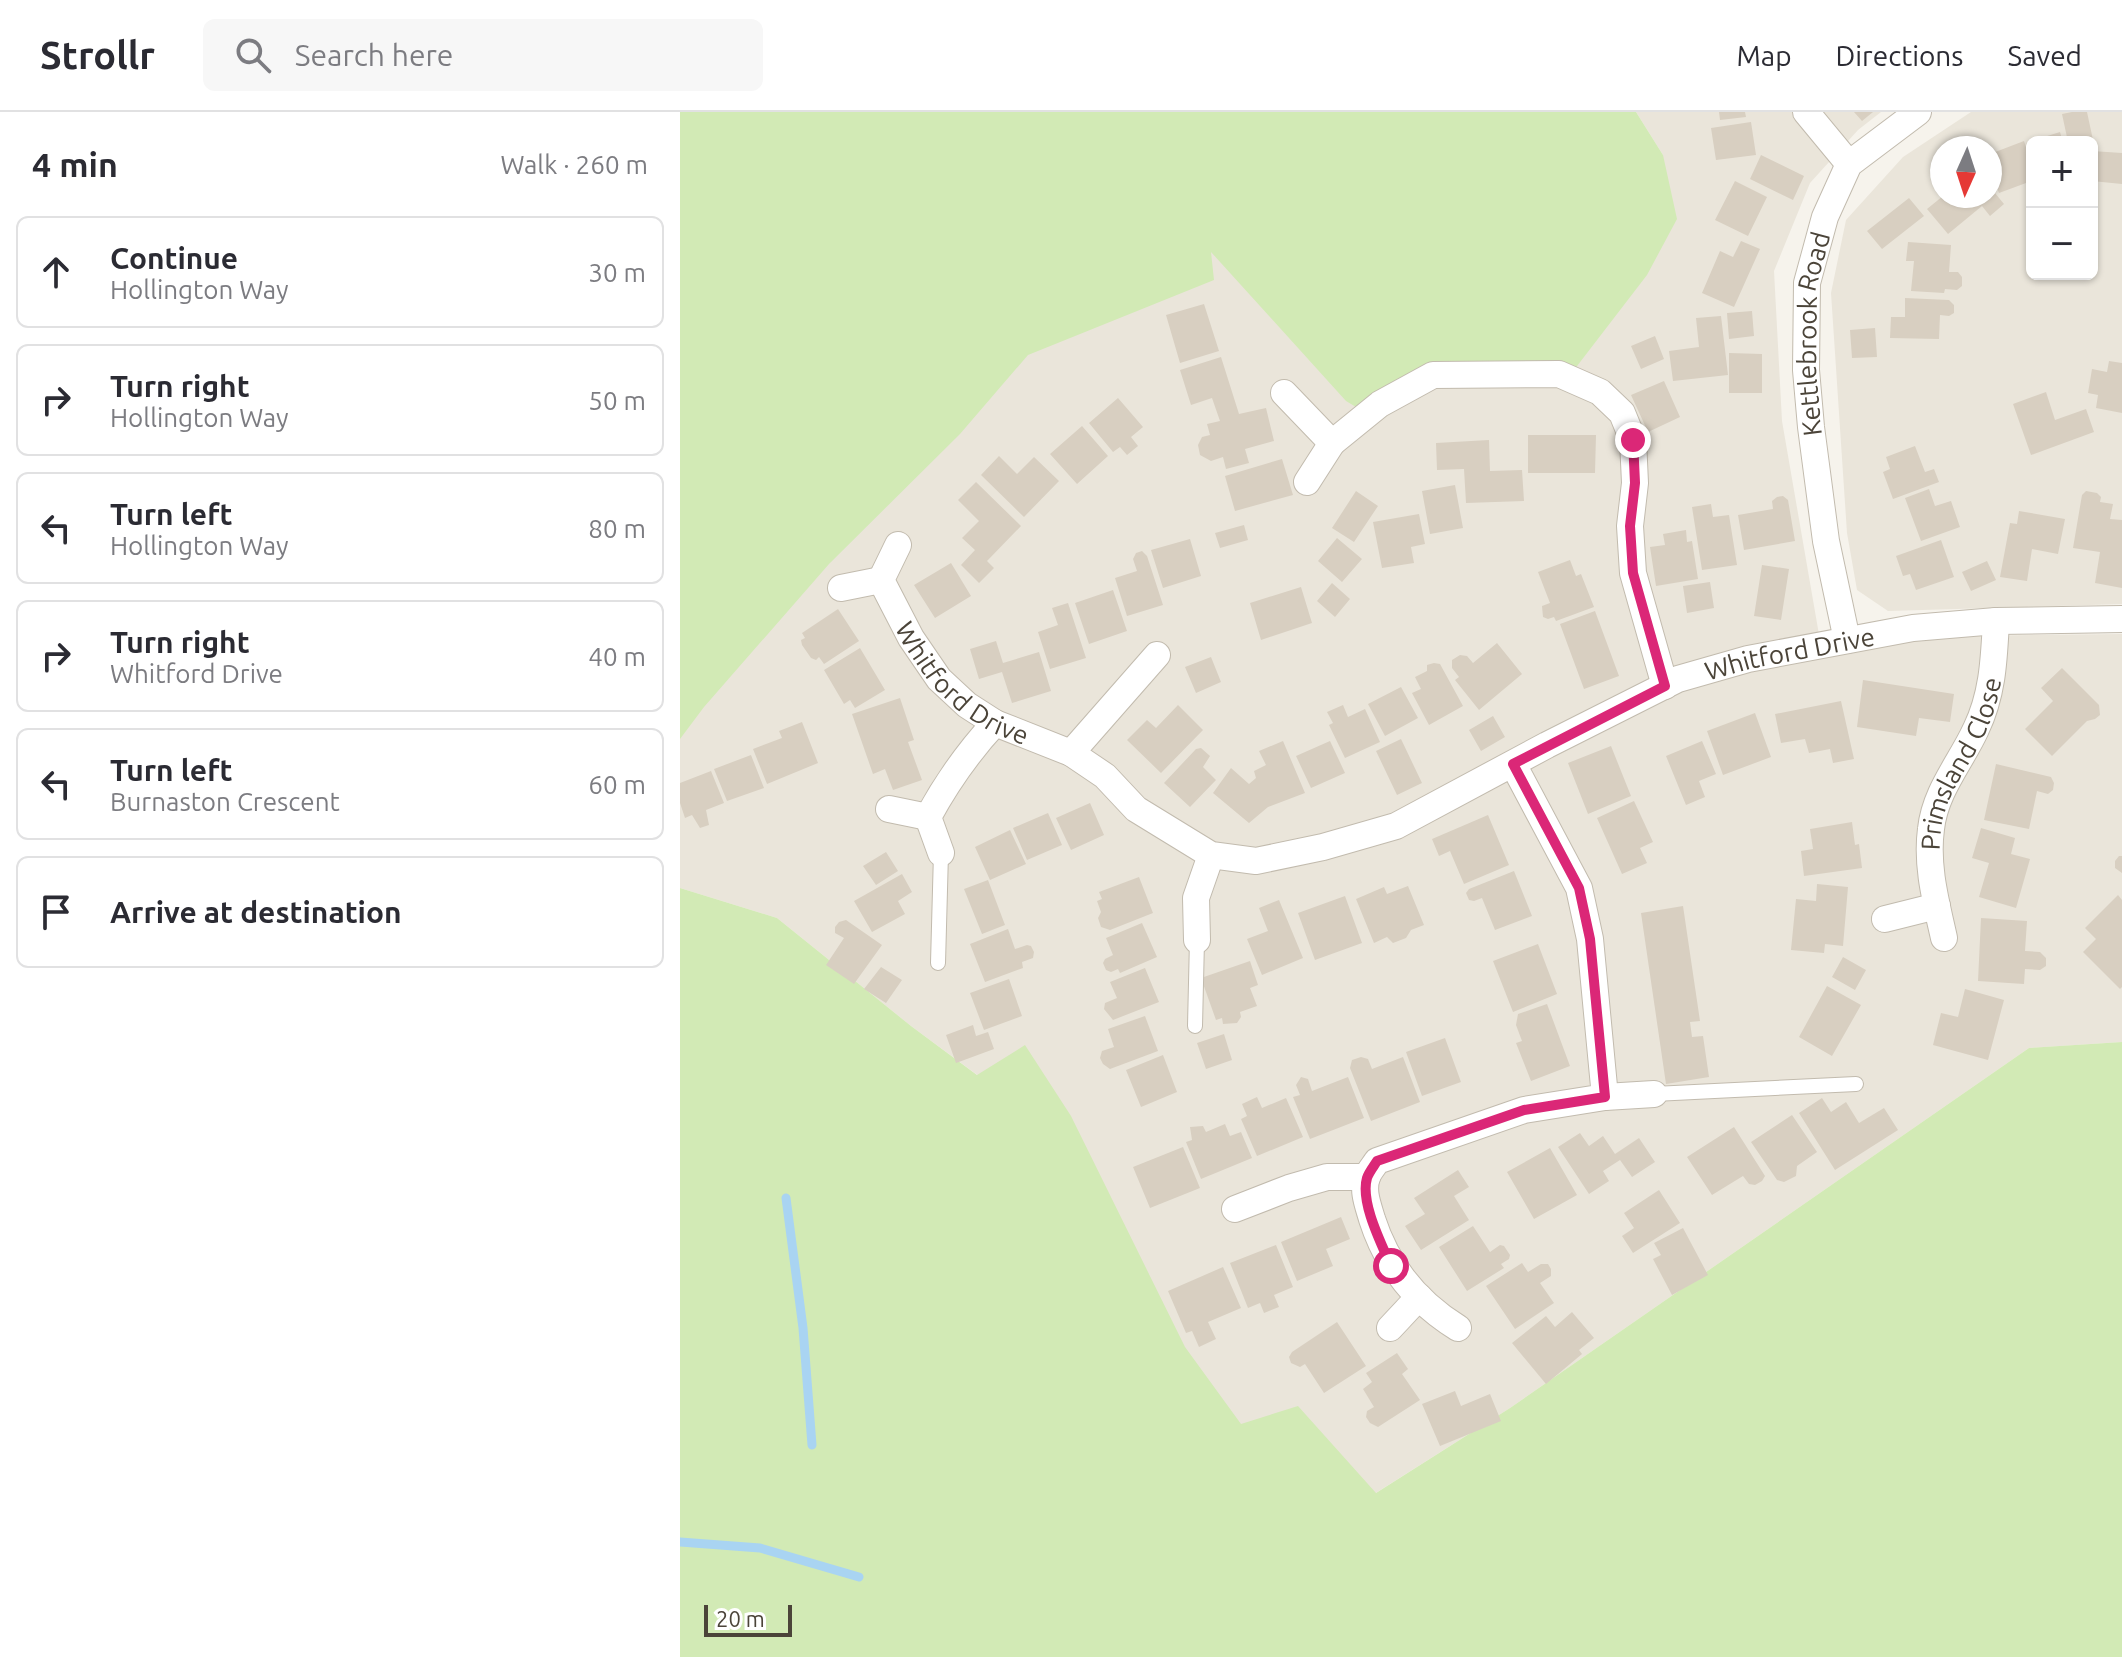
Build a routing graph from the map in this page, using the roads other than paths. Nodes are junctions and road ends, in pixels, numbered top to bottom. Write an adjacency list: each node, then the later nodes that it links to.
1 (1806, 112): 3 (street)
2 (1918, 112): 3 (street, Kettlebrook Road)
3 (1849, 164): 12 (street, Kettlebrook Road)
4 (1284, 393): 5 (street)
5 (1332, 443): 6 (street); 14 (street)
6 (1307, 482)
7 (898, 545): 8 (street)
8 (881, 580): 9 (street); 15 (street, Whitford Drive)
9 (841, 588)
10 (2122, 619): 11 (street, Whitford Drive)
11 (1996, 621): 12 (street, Whitford Drive); 22 (street, Primsland Close)
12 (1847, 640): 14 (street, Whitford Drive)
13 (1157, 655): 16 (street)
14 (1665, 686): 17 (street, Whitford Drive)
15 (995, 723): 16 (street, Whitford Drive); 19 (street)
16 (1071, 753): 21 (street, Whitford Drive)
17 (1513, 764): 21 (street, Whitford Drive); 30 (street)
18 (889, 809): 19 (street)
19 (928, 817): 20 (street)
20 (941, 853): 26 (lane)
21 (1211, 855): 25 (street)
22 (1937, 906): 23 (street); 24 (street, Primsland Close)
23 (1885, 919)
24 (1944, 938)
25 (1197, 940): 27 (lane)
26 (938, 963)
27 (1195, 1026)
28 (1856, 1084): 29 (lane)
29 (1654, 1094): 30 (street)
30 (1605, 1097): 31 (street)
31 (1367, 1177): 32 (street); 33 (street)
32 (1235, 1209)
33 (1419, 1297): 34 (street); 35 (street)
34 (1390, 1328)
35 (1458, 1328)

